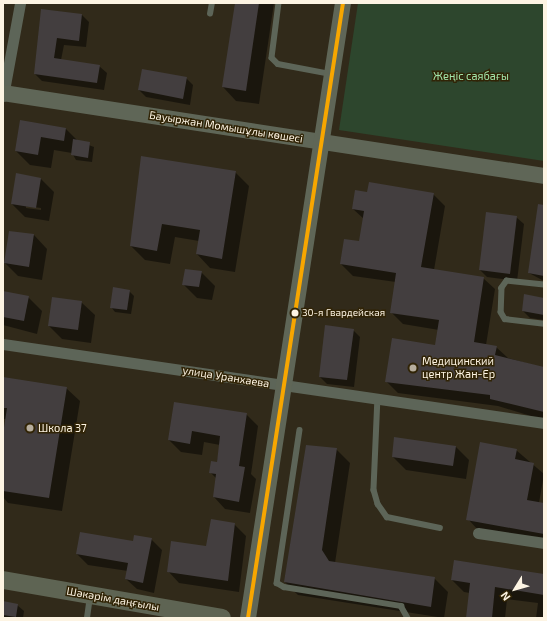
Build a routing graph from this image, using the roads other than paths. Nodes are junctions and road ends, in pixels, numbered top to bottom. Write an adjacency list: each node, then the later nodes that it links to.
1 (20, 3): 7 (street)
2 (212, 3): 5 (lane)
3 (279, 3): 6 (lane)
4 (343, 3): 6 (main road)
5 (210, 14)
6 (333, 74): 9 (main road)
7 (3, 93): 8 (street); 9 (main road, Бауыржан Момышұлы көшесі)
8 (3, 96)
9 (323, 142): 10 (main road, Бауыржан Момышұлы көшесі); 14 (main road)
10 (544, 176)
11 (544, 285): 12 (lane)
12 (544, 324)
13 (3, 344): 14 (street, улица Уранхаева)
14 (283, 386): 15 (street, улица Уранхаева); 25 (main road)
15 (378, 397): 16 (street, улица Уранхаева); 18 (lane)
16 (544, 423)
17 (300, 430): 26 (lane)
18 (440, 528)
19 (478, 533): 20 (street)
20 (544, 543)
21 (3, 580): 22 (main road, Шәкәрім даңғылы)
22 (91, 595): 23 (lane); 24 (main road, Шәкәрім даңғылы)
23 (87, 618)
24 (222, 618)
25 (248, 618)
26 (408, 618)

